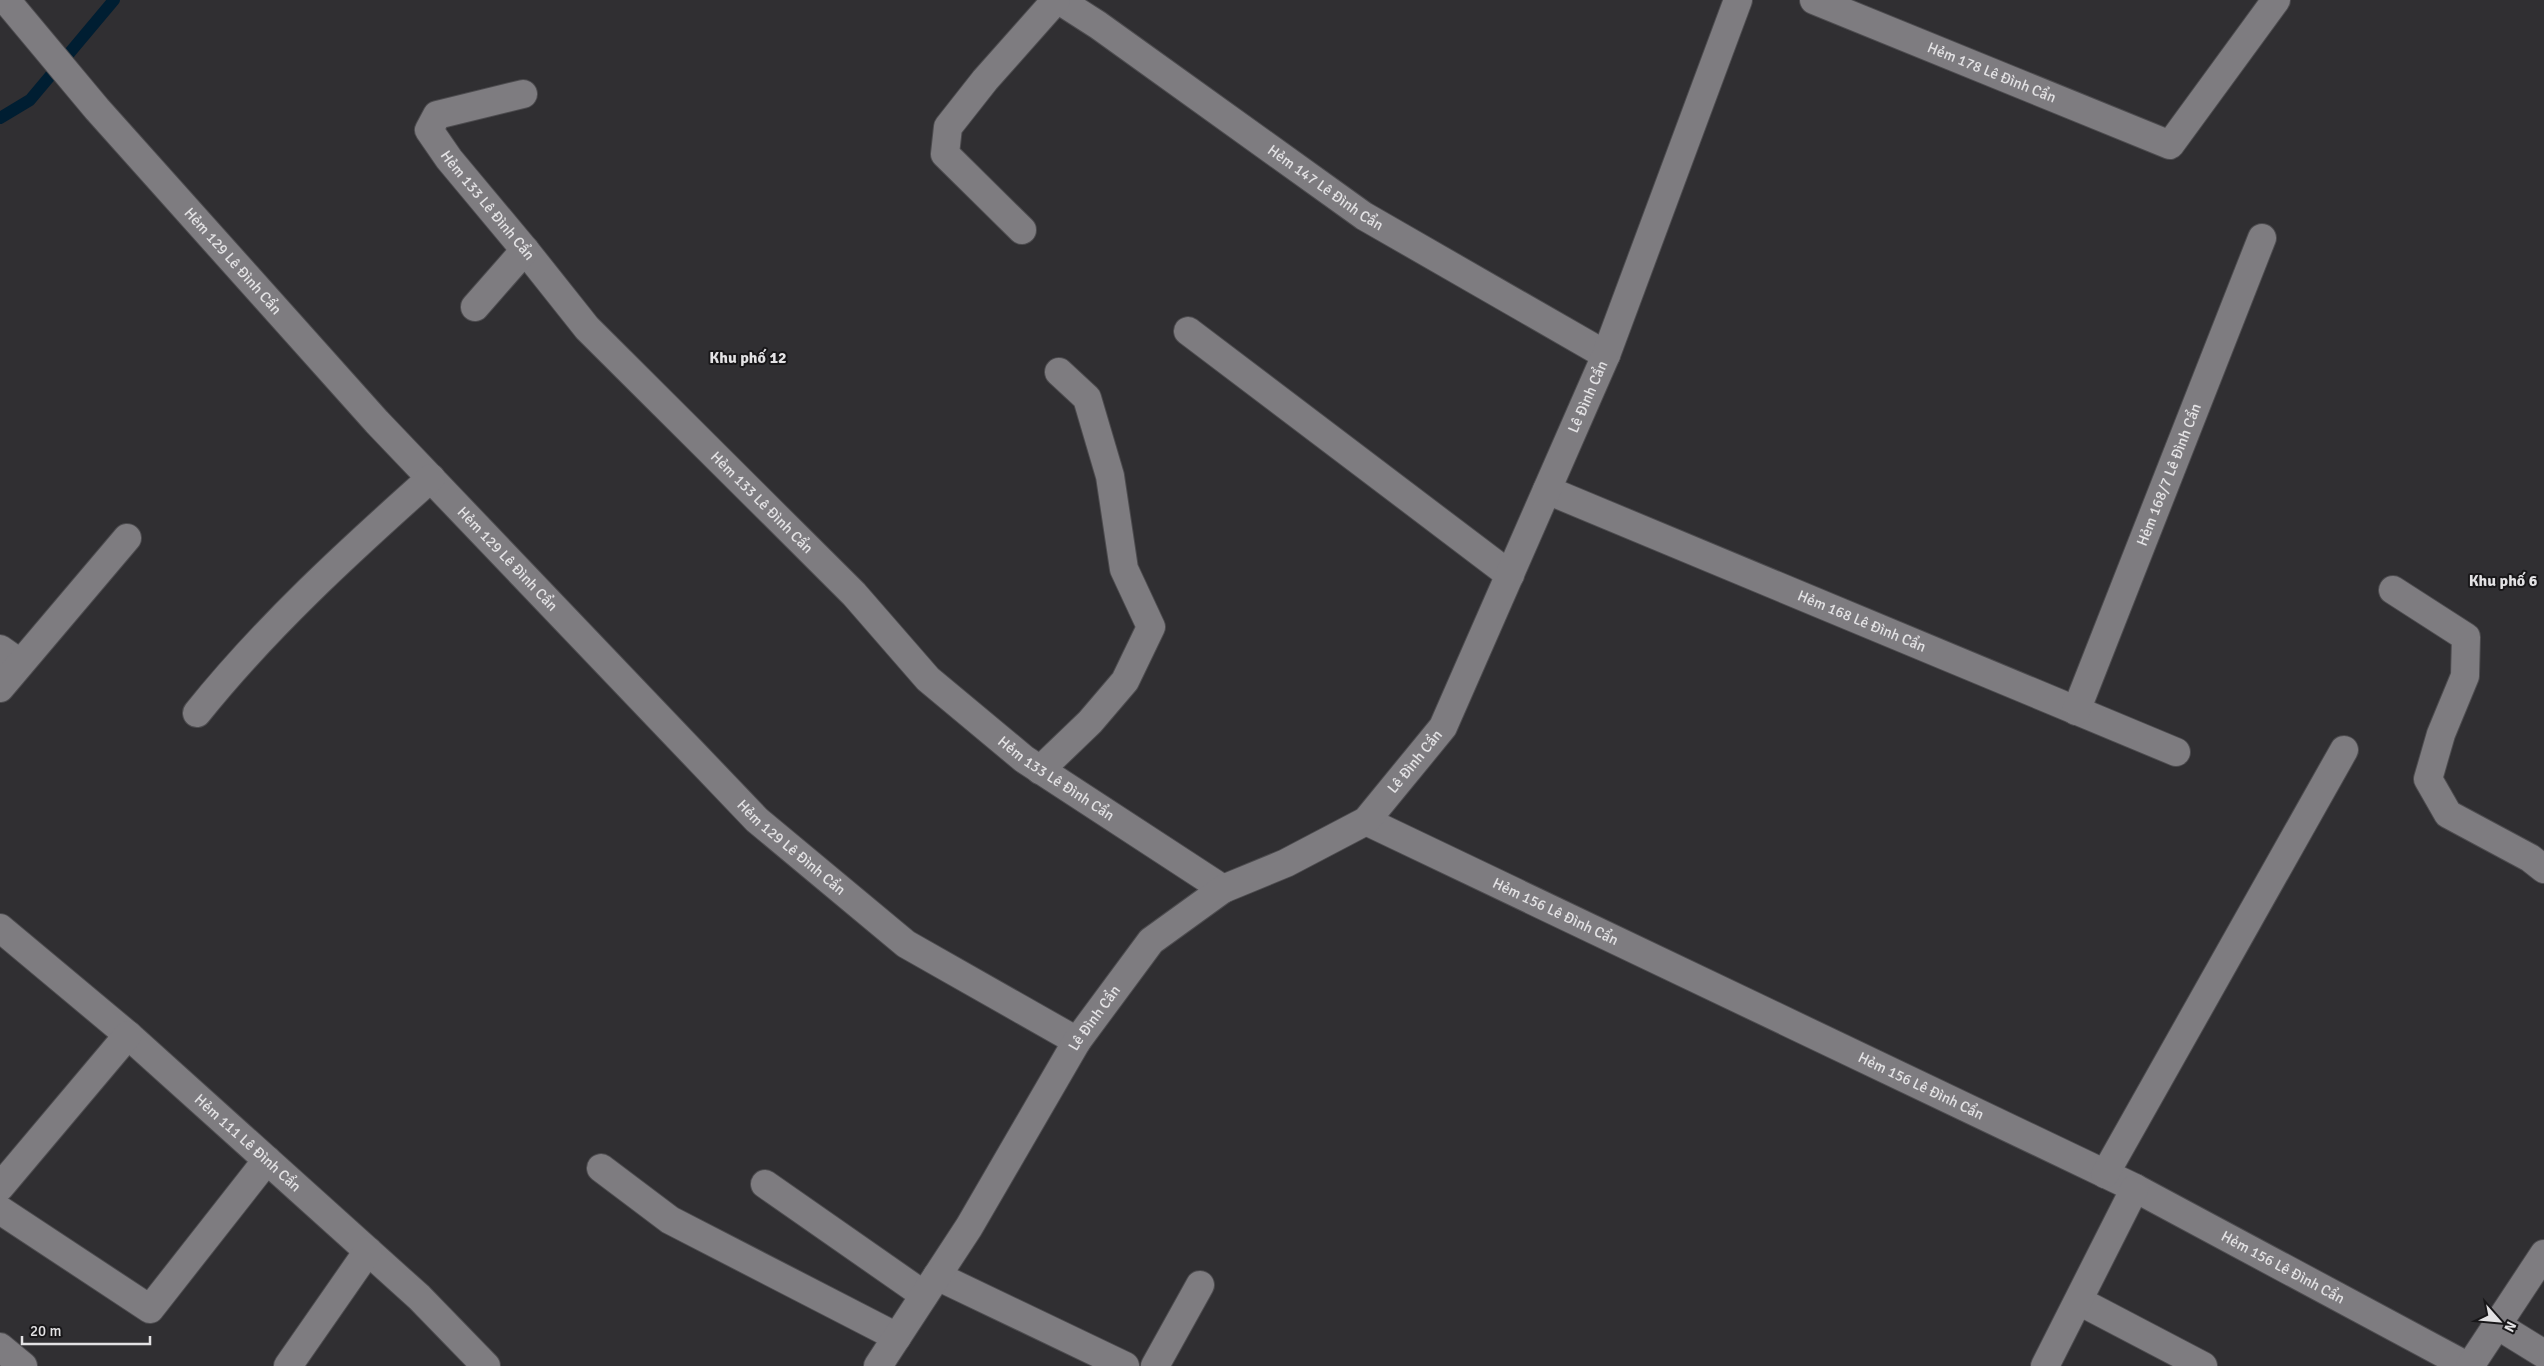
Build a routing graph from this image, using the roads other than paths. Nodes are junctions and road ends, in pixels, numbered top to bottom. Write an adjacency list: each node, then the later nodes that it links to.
1 (6, 0): 14 (street, Hẻm 129 Lê Đình Cẩn)
2 (1058, 0): 7 (street); 12 (street, Hẻm 147 Lê Đình Cẩn)
3 (1738, 0): 12 (street, Lê Đình Cẩn)
4 (1814, 0): 5 (street, Hẻm 178 Lê Đình Cẩn)
5 (2276, 0)
6 (523, 94): 9 (street, Hẻm 133 Lê Đình Cẩn)
7 (1022, 230)
8 (2262, 238): 21 (street, Hẻm 168/7 Lê Đình Cẩn)
9 (525, 250): 10 (street); 25 (street, Hẻm 133 Lê Đình Cẩn)
10 (475, 307)
11 (1188, 331): 17 (street)
12 (1606, 355): 15 (street, Lê Đình Cẩn)
13 (1059, 372): 25 (street)
14 (431, 478): 22 (street); 31 (street, Hẻm 129 Lê Đình Cẩn)
15 (1547, 490): 17 (street, Lê Đình Cẩn); 21 (street, Hẻm 168 Lê Đình Cẩn)
16 (127, 538): 19 (street)
17 (1510, 575): 26 (street, Lê Đình Cẩn)
18 (2393, 590): 27 (street)
19 (10, 656): 20 (street)
20 (0, 688)
21 (2076, 711): 24 (street, Hẻm 168 Lê Đình Cẩn)
22 (197, 713)
23 (2344, 750): 34 (street)
24 (2176, 752)
25 (1040, 770): 28 (street, Hẻm 133 Lê Đình Cẩn)
26 (1366, 821): 28 (street, Lê Đình Cẩn); 34 (street, Hẻm 156 Lê Đình Cẩn)
27 (2544, 869)
28 (1223, 889): 31 (street, Lê Đình Cẩn)
29 (0, 928): 30 (street, Hẻm 111 Lê Đình Cẩn)
30 (128, 1035): 32 (street, Hẻm 111 Lê Đình Cẩn); 36 (street)
31 (1077, 1042): 41 (street, Lê Đình Cẩn)
32 (267, 1160): 38 (street); 39 (street, Hẻm 111 Lê Đình Cẩn)
33 (601, 1168): 45 (street)
34 (2105, 1174): 37 (street, Hẻm 156 Lê Đình Cẩn)
35 (765, 1184): 41 (street)
36 (0, 1187)
37 (2135, 1188): 43 (street); 56 (street, Hẻm 156 Lê Đình Cẩn)
38 (0, 1210)
39 (368, 1251): 49 (street); 50 (street, Hẻm 111 Lê Đình Cẩn)
40 (2544, 1254): 44 (street)
41 (931, 1285): 45 (street, Lê Đình Cẩn); 52 (street)
42 (1200, 1285): 53 (street)
43 (2079, 1301): 54 (street); 55 (street)
44 (2497, 1325): 47 (street); 56 (street)
45 (897, 1337): 51 (street, Lê Đình Cẩn)
46 (0, 1347): 48 (street)
47 (2544, 1354)
48 (22, 1366)
49 (288, 1366)
50 (486, 1366)
51 (878, 1366)
52 (1125, 1366)
53 (1154, 1366)
54 (2045, 1366)
55 (2204, 1366)
56 (2469, 1366)

